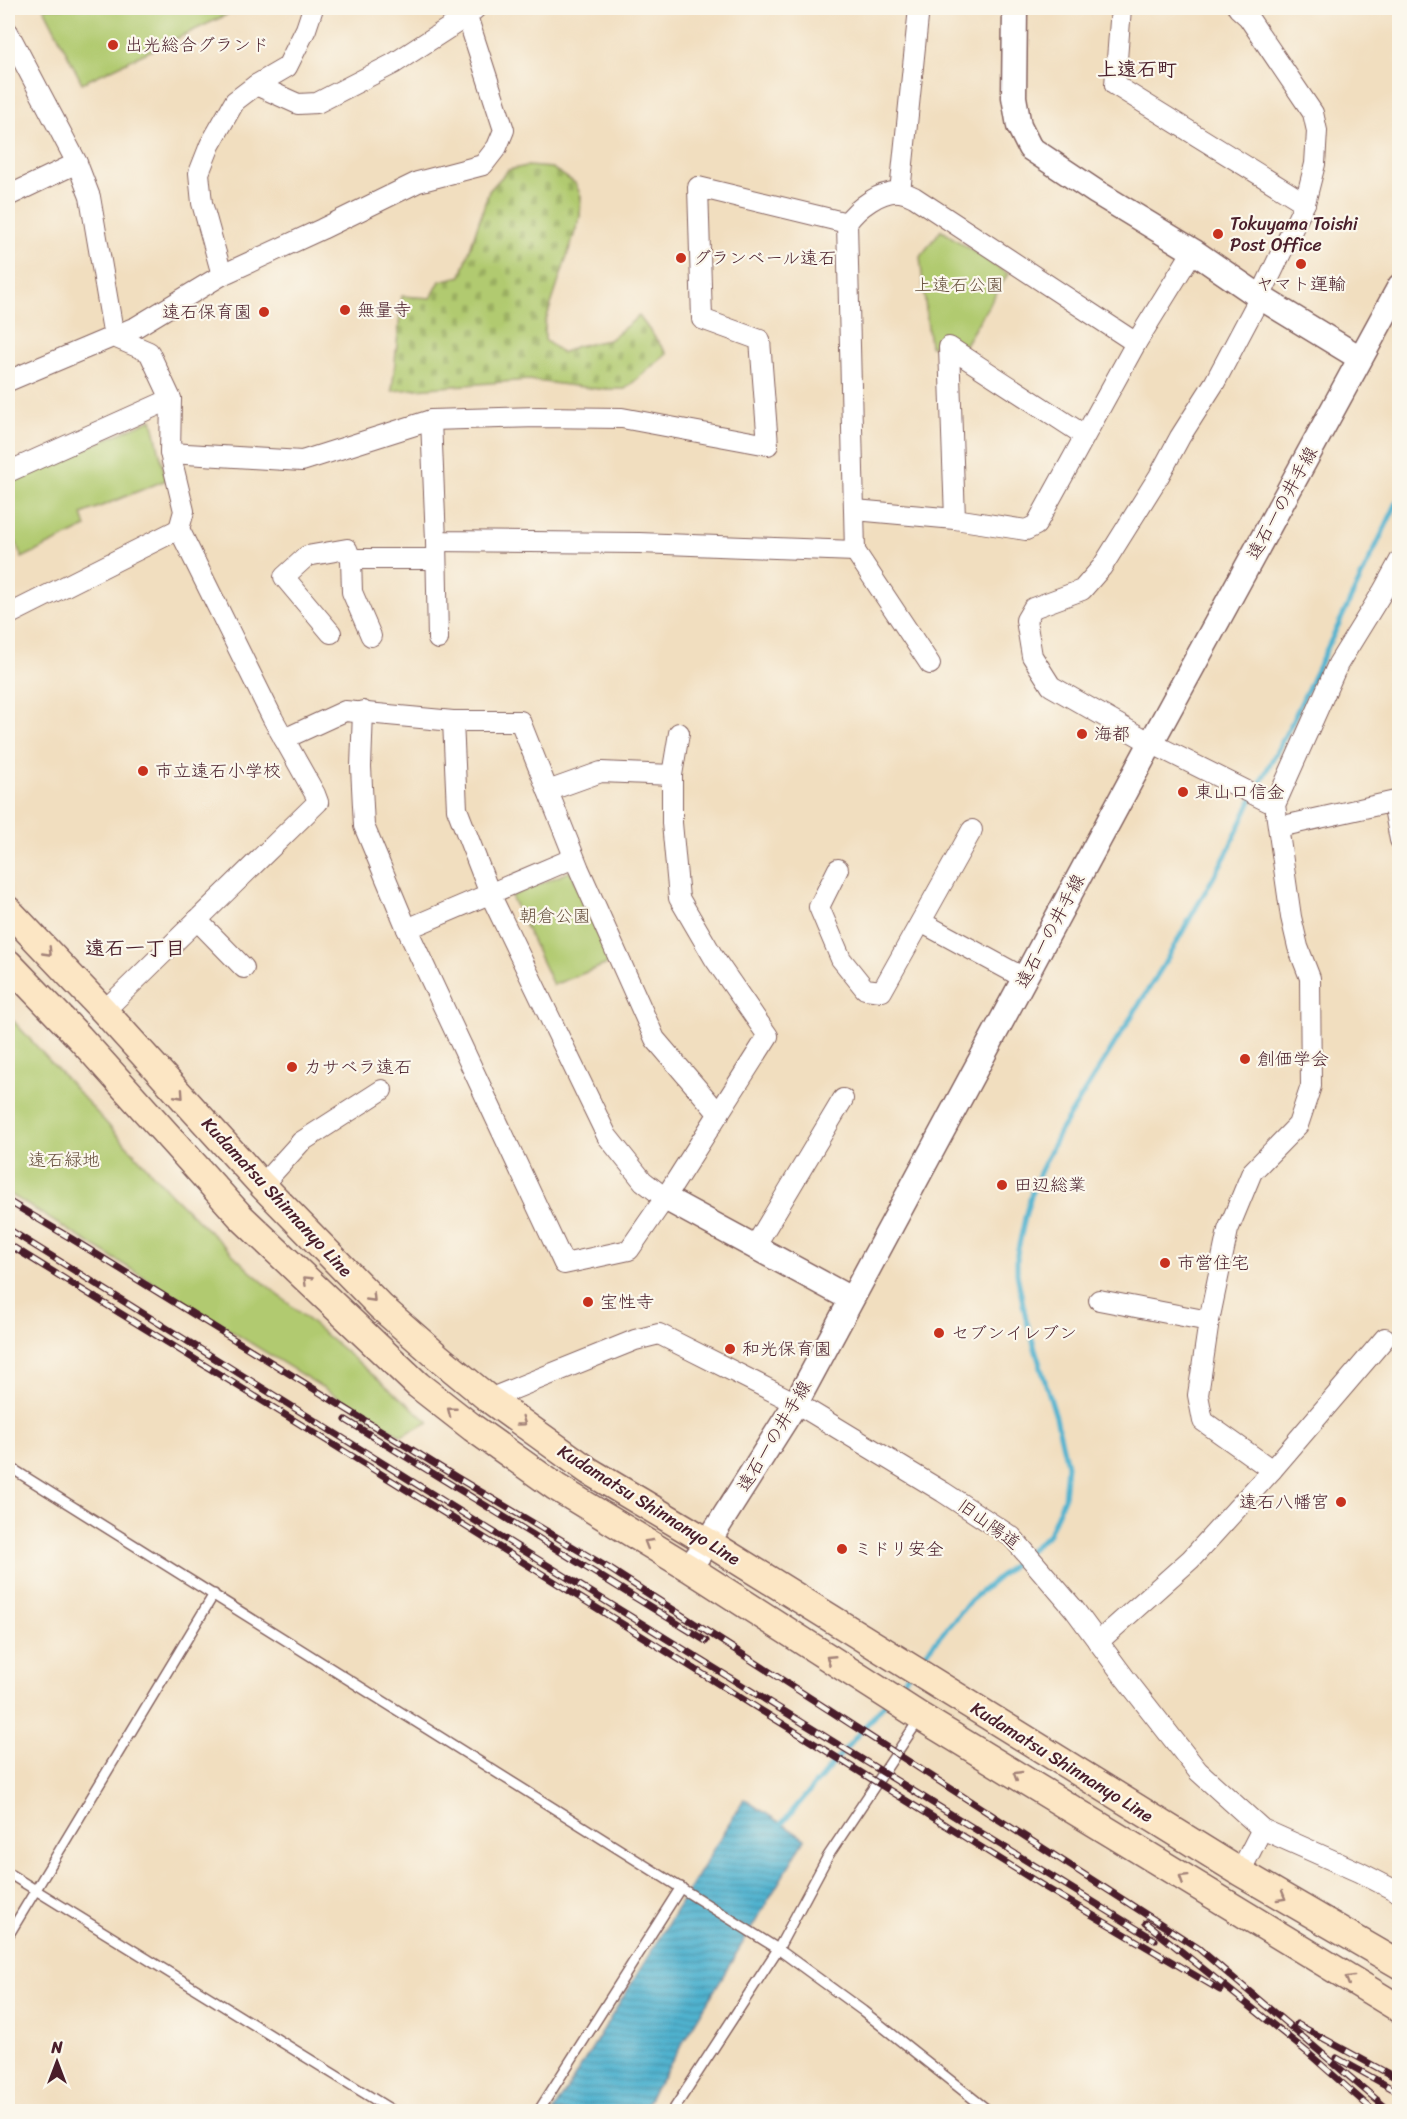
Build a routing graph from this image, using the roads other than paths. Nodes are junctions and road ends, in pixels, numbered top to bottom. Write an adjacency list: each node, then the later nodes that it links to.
1 (313, 8): 8 (street)
2 (919, 8): 10 (street)
3 (1015, 8): 14 (street)
4 (1121, 8): 12 (street)
5 (1238, 8): 12 (street)
6 (472, 12): 8 (street); 15 (street)
7 (8, 33): 9 (street)
8 (256, 85): 15 (street)
9 (77, 163): 11 (street); 18 (street)
10 (900, 192): 13 (street); 19 (street)
11 (8, 196)
12 (1305, 203): 17 (street)
13 (847, 223): 23 (street); 27 (street)
14 (1192, 251): 17 (street); 19 (street)
15 (222, 275): 18 (street)
16 (1400, 286): 20 (street, 遠石一の井手線)
17 (1260, 297): 20 (street); 43 (street)
18 (114, 337): 21 (street); 22 (street)
19 (1136, 344): 24 (street)
20 (1360, 358): 43 (street, 遠石一の井手線)
21 (8, 381)
22 (171, 399): 25 (street); 26 (street)
23 (431, 420): 25 (street); 30 (street)
24 (1084, 435): 28 (street); 28 (street)
25 (170, 453): 29 (street)
26 (8, 472)
27 (855, 510): 28 (street); 31 (street)
28 (955, 519)
29 (179, 529): 34 (street); 42 (street)
30 (436, 550): 31 (street); 32 (street); 37 (street)
31 (855, 551): 38 (street)
32 (351, 558): 35 (street); 36 (street)
33 (1400, 560): 47 (street)
34 (8, 615)
35 (331, 633)
36 (370, 636)
37 (438, 639)
38 (930, 664)
39 (363, 712): 40 (street); 42 (street); 57 (street)
40 (453, 721): 45 (street); 53 (street)
41 (679, 733): 44 (street)
42 (284, 740): 55 (street)
43 (1150, 743): 47 (street); 60 (street, 遠石一の井手線)
44 (672, 775): 45 (street); 64 (street)
45 (548, 791): 51 (street)
46 (1396, 801): 48 (street); 50 (street)
47 (1275, 805): 48 (street)
48 (1279, 827): 70 (street)
49 (972, 830): 56 (street)
50 (1400, 840)
51 (574, 858): 53 (street); 64 (street)
52 (838, 869): 56 (street)
53 (490, 894): 57 (street); 66 (street)
54 (8, 910): 61 (main road, Kudamatsu Shinnanyo Line, one-way to 61)
55 (198, 920): 59 (street); 61 (street)
56 (921, 922): 60 (street)
57 (406, 929): 66 (street)
58 (8, 963): 77 (main road, Kudamatsu Shinnanyo Line, one-way to 58)
59 (244, 968)
60 (1024, 978): 68 (street, 遠石一の井手線)
61 (104, 1011): 65 (main road, Kudamatsu Shinnanyo Line, one-way to 65)
62 (382, 1090): 65 (street)
63 (843, 1099): 67 (street)
64 (719, 1114): 66 (street)
65 (262, 1185): 72 (main road, Kudamatsu Shinnanyo Line, one-way to 72)
66 (665, 1198): 67 (street)
67 (754, 1248): 68 (street)
68 (851, 1299): 73 (street, 遠石一の井手線)
69 (1099, 1300): 70 (street)
70 (1209, 1321): 75 (street)
71 (1384, 1338): 75 (street)
72 (489, 1399): 73 (street, 旧山陽道); 76 (main road, Kudamatsu Shinnanyo Line, one-way to 76)
73 (796, 1403): 76 (street, 遠石一の井手線); 79 (street, 旧山陽道)
74 (8, 1466): 78 (lane)
75 (1272, 1470): 79 (street)
76 (708, 1542): 77 (street, 遠石一の井手線); 82 (main road, Kudamatsu Shinnanyo Line)
77 (689, 1568): 80 (main road, Kudamatsu Shinnanyo Line, one-way to 77)
78 (214, 1594): 84 (lane); 85 (lane)
79 (1098, 1642): 81 (street, 旧山陽道)
80 (900, 1704): 88 (lane); 90 (main road, Kudamatsu Shinnanyo Line, one-way to 80)
81 (1262, 1829): 82 (street); 86 (street, 旧山陽道)
82 (1240, 1872): 89 (main road, Kudamatsu Shinnanyo Line, one-way to 89)
83 (8, 1873): 85 (lane)
84 (681, 1887): 88 (lane); 92 (lane)
85 (36, 1890): 87 (lane); 91 (lane)
86 (1400, 1893)
87 (8, 1936)
88 (778, 1949): 93 (lane); 94 (lane)
89 (1400, 1965)
90 (1400, 2009)
91 (395, 2112)
92 (538, 2112)
93 (672, 2112)
94 (990, 2112)

